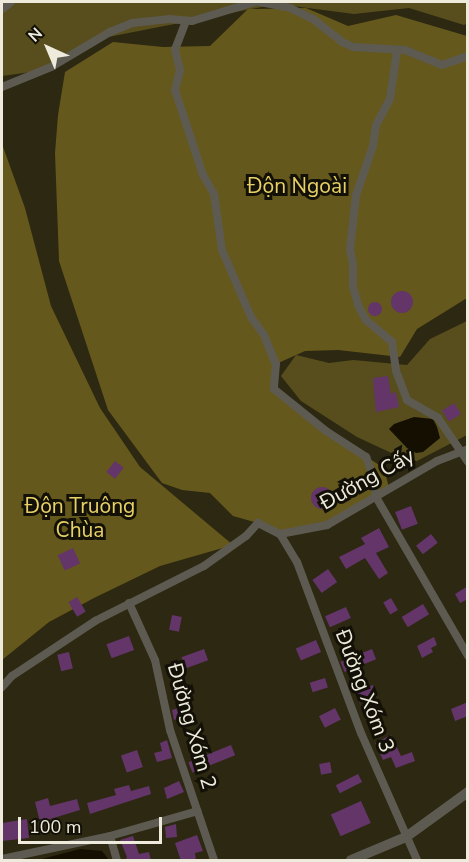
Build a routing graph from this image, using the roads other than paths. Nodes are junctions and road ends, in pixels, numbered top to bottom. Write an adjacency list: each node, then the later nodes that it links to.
1 (11, 2): 3 (street)
2 (258, 2): 4 (street); 5 (street)
3 (2, 9)
4 (186, 21): 7 (street); 10 (street)
5 (397, 51): 6 (street); 8 (street)
6 (468, 56)
7 (2, 87)
8 (465, 451): 9 (street); 10 (street, Đường Cấy)
9 (468, 462)
10 (376, 497): 11 (street, Đường Cấy); 13 (street)
11 (280, 534): 12 (street, Đường Cấy); 18 (street, Đường Xóm 3)
12 (129, 603): 14 (street); 16 (street, Đường Xóm 2)
13 (468, 656)
14 (2, 687)
15 (468, 792): 18 (street)
16 (198, 811): 17 (street); 21 (street, Đường Xóm 2)
17 (110, 837): 19 (street); 20 (street)
18 (406, 837): 22 (street); 23 (street, Đường Xóm 3)
19 (2, 859)
20 (117, 861)
21 (214, 861)
22 (351, 861)
23 (417, 861)

